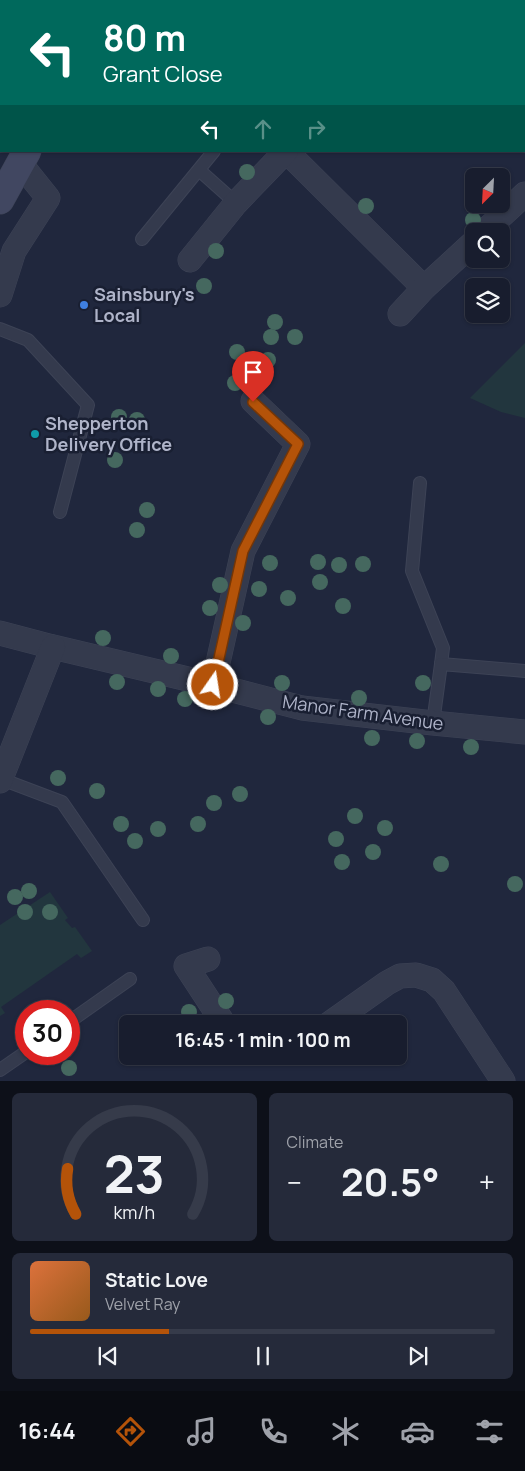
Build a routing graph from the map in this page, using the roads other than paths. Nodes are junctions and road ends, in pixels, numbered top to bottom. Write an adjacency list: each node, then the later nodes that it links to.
1 (213, 152): 5 (lane)
2 (285, 152): 8 (street)
3 (287, 152): 13 (street)
4 (23, 157): 7 (main road); 14 (street)
5 (200, 170): 8 (lane); 10 (lane)
6 (525, 194): 9 (street)
7 (0, 200)
8 (236, 203): 12 (street)
9 (494, 223)
10 (142, 239)
11 (465, 250): 13 (street)
12 (190, 260)
13 (424, 288): 15 (street)
14 (0, 295)
15 (400, 314)
16 (0, 329): 19 (lane)
17 (253, 402): 24 (street)
18 (420, 483): 22 (lane)
19 (60, 512)
20 (0, 633): 21 (street, Manor Farm Avenue)
21 (53, 647): 24 (street, Manor Farm Avenue); 27 (street)
22 (441, 664): 23 (lane); 25 (lane)
23 (525, 671)
24 (213, 685): 25 (street, Manor Farm Avenue)
25 (434, 723): 26 (street, Manor Farm Avenue)
26 (525, 732)
27 (0, 780): 28 (lane)
28 (143, 920)
29 (208, 959): 32 (street)
30 (130, 979): 31 (lane)
31 (80, 1014)
32 (218, 1015)
33 (342, 1015): 36 (street)
34 (15, 1060): 35 (lane)
35 (0, 1070)
36 (503, 1081)

